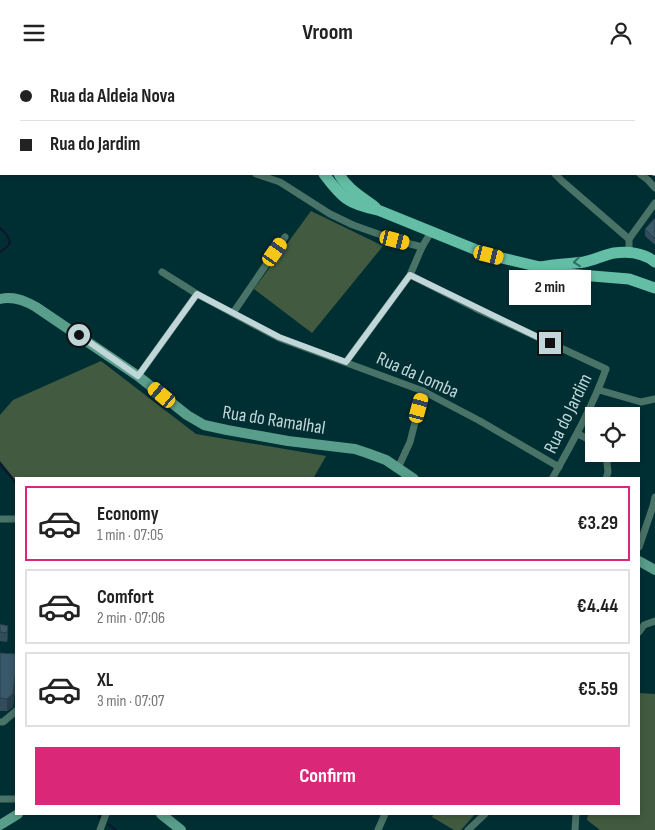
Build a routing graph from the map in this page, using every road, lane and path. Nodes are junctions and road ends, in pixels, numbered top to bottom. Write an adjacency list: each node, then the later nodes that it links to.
1 (259, 175): 12 (street)
2 (325, 175): 8 (main road)
3 (340, 175): 8 (main road)
4 (557, 175): 11 (street)
5 (641, 175): 6 (street)
6 (655, 189)
7 (655, 203): 11 (street)
8 (378, 210): 9 (main road)
9 (431, 232): 12 (street, Rua da Lomba); 16 (main road)
10 (285, 237): 25 (street)
11 (629, 239): 14 (street)
12 (422, 247): 18 (street, Rua da Lomba)
13 (614, 253): 14 (main road); 16 (main road, one-way to 16); 19 (main road)
14 (629, 253): 15 (main road)
15 (654, 262)
16 (540, 267): 19 (main road)
17 (162, 272): 23 (street)
18 (410, 275): 26 (street, Rua da Lomba); 28 (street, Rua do Jardim)
19 (614, 277): 21 (main road)
20 (655, 277): 21 (main road)
21 (644, 284): 22 (main road)
22 (655, 288)
23 (197, 294): 25 (street); 27 (street)
24 (0, 299): 27 (street, Rua do Ramalhal)
25 (233, 313): 26 (street)
26 (346, 362): 29 (street, Rua da Lomba)
27 (138, 376): 35 (street, Rua do Ramalhal)
28 (599, 390): 30 (street); 31 (street, Rua do Jardim)
29 (423, 391): 34 (street, Rua da Lomba); 35 (street)
30 (655, 399)
31 (578, 434): 32 (street); 34 (street, Rua do Jardim)
32 (585, 438)
33 (607, 462): 38 (street)
34 (559, 467): 37 (street, Rua do Jardim)
35 (398, 468): 36 (street, Rua do Ramalhal)
36 (411, 477)
37 (553, 477)
38 (606, 477)
39 (655, 497): 42 (street)
40 (0, 519): 41 (street)
41 (15, 519)
42 (640, 544)
43 (640, 562): 44 (street)
44 (655, 569)
45 (655, 621): 46 (street)
46 (640, 631)
47 (15, 712): 48 (street)
48 (0, 722)
49 (0, 799): 50 (street)
50 (15, 799)
51 (16, 815): 57 (street)
52 (106, 815): 58 (street)
53 (162, 815): 59 (street)
54 (384, 815): 60 (street)
55 (484, 815): 61 (street)
56 (576, 815): 62 (street)
57 (0, 825)
58 (100, 830)
59 (180, 830)
60 (378, 830)
61 (468, 830)
62 (575, 830)

